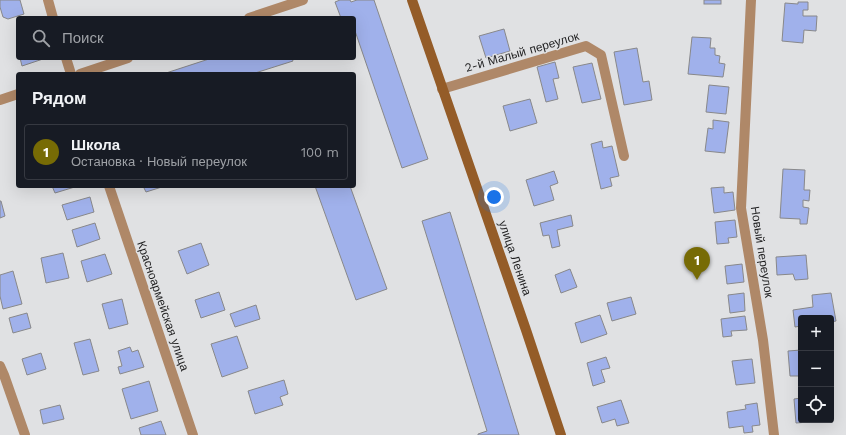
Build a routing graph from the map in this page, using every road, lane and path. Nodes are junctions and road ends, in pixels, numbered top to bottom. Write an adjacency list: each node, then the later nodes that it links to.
1 (48, 0): 5 (street)
2 (303, 0): 6 (street)
3 (412, 0): 11 (street, улица Ленина)
4 (752, 0): 20 (street, Новый переулок)
5 (52, 16)
6 (255, 16)
7 (67, 60): 9 (street)
8 (122, 60): 10 (street)
9 (70, 72)
10 (86, 72)
11 (442, 89): 14 (street, 2-й Малый переулок); 19 (street, улица Ленина)
12 (16, 95): 13 (street)
13 (0, 100)
14 (624, 156)
15 (110, 188): 18 (street, Красноармейская улица)
16 (0, 366): 17 (street)
17 (25, 435)
18 (193, 435)
19 (561, 435)
20 (774, 435)

